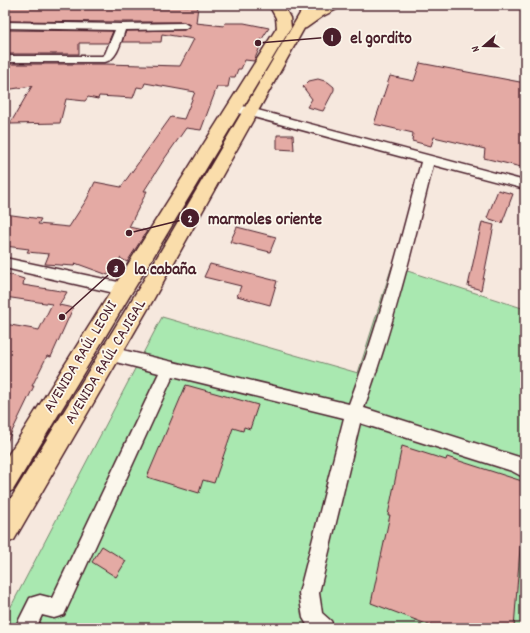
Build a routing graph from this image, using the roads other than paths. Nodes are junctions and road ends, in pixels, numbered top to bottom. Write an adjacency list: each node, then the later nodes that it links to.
1 (276, 5): 4 (highway)
2 (311, 5): 4 (main road, AVENIDA RAÚL CAJIGAL)
3 (334, 5): 4 (highway)
4 (293, 21): 9 (main road, AVENIDA RAÚL CAJIGAL)
5 (5, 25): 7 (street)
6 (184, 26): 7 (street)
7 (121, 27): 8 (street)
8 (5, 59)
9 (243, 110): 10 (street); 13 (main road, AVENIDA RAÚL LEONI); 14 (main road, AVENIDA RAÚL CAJIGAL)
10 (428, 159): 11 (street); 16 (street)
11 (525, 185)
12 (5, 263): 13 (street)
13 (123, 289): 18 (main road, AVENIDA RAÚL LEONI)
14 (110, 354): 15 (street); 19 (main road, AVENIDA RAÚL CAJIGAL)
15 (169, 368): 16 (street); 20 (street)
16 (354, 413): 17 (street); 21 (street)
17 (525, 469)
18 (5, 482)
19 (5, 531)
20 (25, 628)
21 (324, 628)

